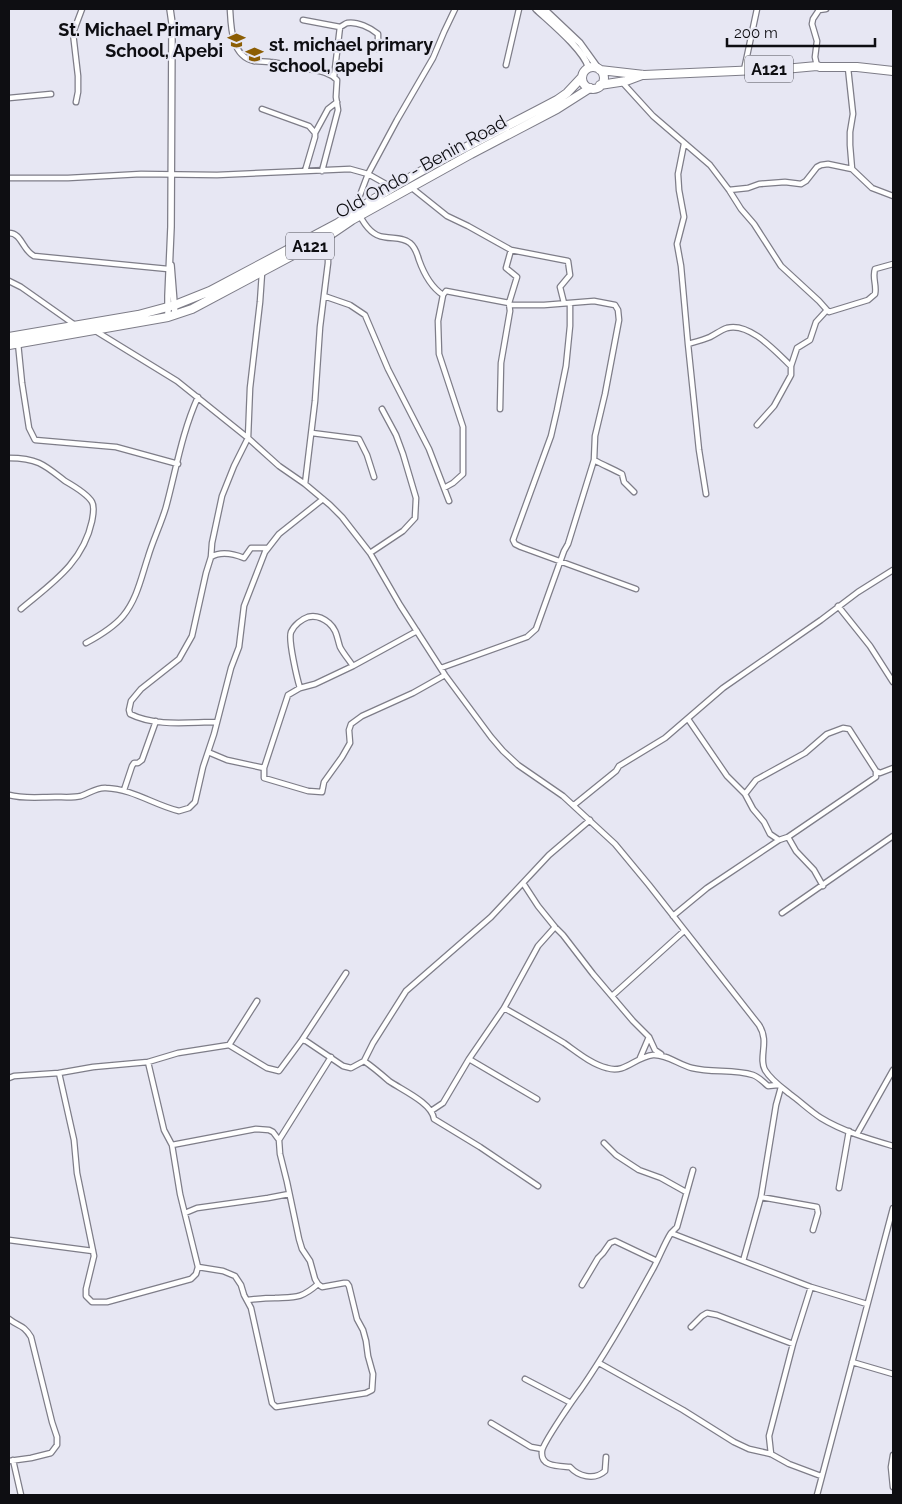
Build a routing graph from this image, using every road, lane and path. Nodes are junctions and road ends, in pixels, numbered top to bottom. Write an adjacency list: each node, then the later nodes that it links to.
1 (82, 9): 28 (street)
2 (172, 9): 37 (street)
3 (230, 9): 21 (street)
4 (456, 9): 36 (street)
5 (519, 9): 13 (street)
6 (536, 9): 15 (street)
7 (544, 9): 17 (street)
8 (757, 9): 18 (street)
9 (826, 9): 14 (street)
10 (303, 20): 11 (street)
11 (340, 27): 12 (street); 21 (street)
12 (378, 49)
13 (506, 65)
14 (817, 66): 16 (main road, Old Ondo - Benin Road / A121); 18 (main road, Old Ondo - Benin Road / A121)
15 (589, 68): 17 (main road, Old Ondo - Benin Road); 22 (main road, Old Ondo - Benin Road)
16 (848, 68): 19 (main road, Old Ondo - Benin Road / A121); 33 (street)
17 (599, 69): 20 (main road, Old Ondo - Benin Road / A121); 24 (main road)
18 (744, 70): 20 (main road, Old Ondo - Benin Road / A121)
19 (893, 71)
20 (644, 75): 23 (main road, Old Ondo - Benin Road / A121)
21 (334, 77): 29 (street)
22 (582, 77): 25 (main road); 39 (main road, Old Ondo - Benin Road / A121)
23 (622, 82): 24 (main road, Old Ondo - Benin Road / A121); 32 (street)
24 (600, 85): 25 (main road, Old Ondo - Benin Road)
25 (590, 88): 40 (main road, Old Ondo - Benin Road / A121)
26 (51, 94): 27 (street)
27 (9, 98)
28 (76, 102)
29 (337, 102): 31 (street); 35 (street)
30 (262, 109): 31 (street)
31 (315, 133): 34 (street)
32 (684, 144): 41 (street); 64 (street)
33 (852, 169): 41 (street); 42 (street)
34 (305, 171): 35 (street); 37 (street)
35 (322, 171): 36 (street)
36 (368, 174): 39 (street); 43 (street)
37 (170, 175): 38 (street); 47 (street)
38 (9, 178)
39 (394, 188): 43 (main road, Old Ondo - Benin Road / A121)
40 (412, 188): 43 (main road, Old Ondo - Benin Road / A121); 46 (street)
41 (729, 190): 58 (street)
42 (893, 196)
43 (357, 212): 45 (main road, Old Ondo - Benin Road / A121); 52 (street); 57 (main road, Old Ondo - Benin Road / A121)
44 (9, 233): 49 (street)
45 (327, 237): 50 (main road, Old Ondo - Benin Road / A121); 53 (street)
46 (511, 250): 54 (street); 56 (street)
47 (170, 261): 49 (street); 57 (street)
48 (893, 264): 58 (street)
49 (168, 269): 57 (street)
50 (262, 273): 59 (main road, Old Ondo - Benin Road / A121); 72 (street)
51 (9, 281): 60 (street)
52 (443, 295): 56 (street); 78 (street)
53 (324, 296): 71 (street); 78 (street)
54 (564, 303): 55 (street); 56 (street)
55 (570, 303): 74 (street); 86 (street)
56 (509, 304): 69 (street)
57 (171, 306): 59 (street); 61 (main road, Old Ondo - Benin Road / A121)
58 (826, 310): 66 (street)
59 (172, 316): 61 (main road, Old Ondo - Benin Road / A121)
60 (76, 326): 61 (main road, Old Ondo - Benin Road / A121); 62 (main road, Old Ondo - Benin Road / A121)
61 (90, 327): 63 (main road, Old Ondo - Benin Road / A121); 67 (street)
62 (9, 337)
63 (18, 344): 65 (main road, Old Ondo - Benin Road / A121); 75 (street)
64 (688, 344): 66 (street); 80 (street)
65 (9, 345)
66 (792, 366): 70 (street)
67 (198, 398): 72 (street); 75 (street)
68 (382, 409): 84 (street)
69 (500, 409)
70 (757, 425)
71 (312, 433): 76 (street); 77 (street)
72 (248, 438): 77 (street); 85 (street)
73 (9, 458): 90 (street)
74 (594, 460): 79 (street); 86 (street)
75 (178, 464): 92 (street)
76 (374, 478)
77 (305, 484): 81 (street)
78 (444, 488): 82 (street)
79 (634, 492)
80 (706, 494)
81 (323, 499): 83 (street); 84 (street)
82 (449, 501)
83 (267, 548): 85 (street); 100 (street)
84 (370, 553): 91 (street)
85 (211, 557): 99 (street)
86 (560, 562): 88 (street); 94 (street)
87 (893, 570): 89 (street)
88 (636, 589)
89 (838, 606): 96 (street); 98 (street)
90 (21, 609)
91 (417, 631): 93 (street); 94 (street)
92 (86, 643)
93 (353, 666): 97 (street); 97 (street)
94 (441, 668): 95 (street)
95 (445, 675): 102 (street); 108 (street)
96 (893, 681)
97 (300, 688): 102 (street)
98 (688, 720): 106 (street); 108 (street)
99 (156, 721): 100 (street); 105 (street)
100 (217, 722): 101 (street)
101 (208, 752): 102 (street); 105 (street)
102 (264, 768)
103 (893, 768): 104 (street)
104 (876, 771): 106 (street); 111 (street)
105 (124, 790): 107 (street)
106 (745, 794): 112 (street)
107 (9, 795)
108 (574, 806): 109 (street)
109 (590, 820): 113 (street); 116 (street)
110 (893, 836): 114 (street)
111 (788, 837): 112 (street); 114 (street)
112 (779, 840): 116 (street)
113 (524, 883): 117 (street); 130 (street)
114 (823, 886): 115 (street)
115 (782, 913)
116 (672, 916): 118 (street)
117 (555, 927): 120 (street); 122 (street)
118 (684, 931): 120 (street); 135 (street)
119 (346, 973): 124 (street)
120 (612, 996): 123 (street)
121 (257, 1001): 125 (street)
122 (504, 1008): 128 (street); 129 (street)
123 (649, 1037): 126 (street); 129 (street)
124 (302, 1040): 125 (street); 127 (street)
125 (229, 1044): 131 (street)
126 (664, 1056): 129 (street); 135 (street)
127 (331, 1058): 130 (street); 140 (street)
128 (469, 1059): 136 (street); 137 (street)
129 (640, 1059)
130 (364, 1061): 137 (street)
131 (148, 1062): 132 (street); 142 (street)
132 (59, 1073): 134 (street); 155 (street)
133 (892, 1073): 139 (street)
134 (9, 1078)
135 (779, 1086): 138 (street); 149 (street)
136 (538, 1099)
137 (431, 1111): 145 (street)
138 (849, 1131): 139 (street); 146 (street)
139 (857, 1134): 143 (street)
140 (279, 1140): 142 (street); 148 (street)
141 (604, 1143): 147 (street)
142 (172, 1145): 151 (street)
143 (893, 1146)
144 (693, 1170): 147 (street)
145 (538, 1186)
146 (839, 1188)
147 (686, 1192): 153 (street)
148 (289, 1194): 151 (street); 159 (street)
149 (760, 1197): 152 (street); 157 (street)
150 (893, 1208): 163 (street)
151 (185, 1213): 158 (street)
152 (813, 1230)
153 (671, 1233): 156 (street); 157 (street)
154 (9, 1240): 155 (street)
155 (93, 1251): 158 (street)
156 (657, 1261): 160 (street); 168 (street)
157 (743, 1261): 161 (street)
158 (198, 1267): 162 (street)
159 (318, 1284): 162 (street); 162 (street)
160 (582, 1285)
161 (811, 1287): 163 (street); 166 (street)
162 (247, 1300)
163 (867, 1304): 167 (street)
164 (9, 1319): 177 (street)
165 (691, 1327): 166 (street)
166 (793, 1344): 174 (street)
167 (852, 1362): 169 (street); 178 (street)
168 (599, 1363): 171 (street); 174 (street)
169 (893, 1374)
170 (525, 1380): 171 (street)
171 (571, 1403): 173 (street)
172 (491, 1423): 173 (street)
173 (542, 1449): 176 (street)
174 (771, 1454): 178 (street)
175 (893, 1455): 179 (street)
176 (606, 1457)
177 (11, 1461): 180 (street)
178 (821, 1476): 181 (street)
179 (893, 1487)
180 (21, 1495)
181 (817, 1495)

